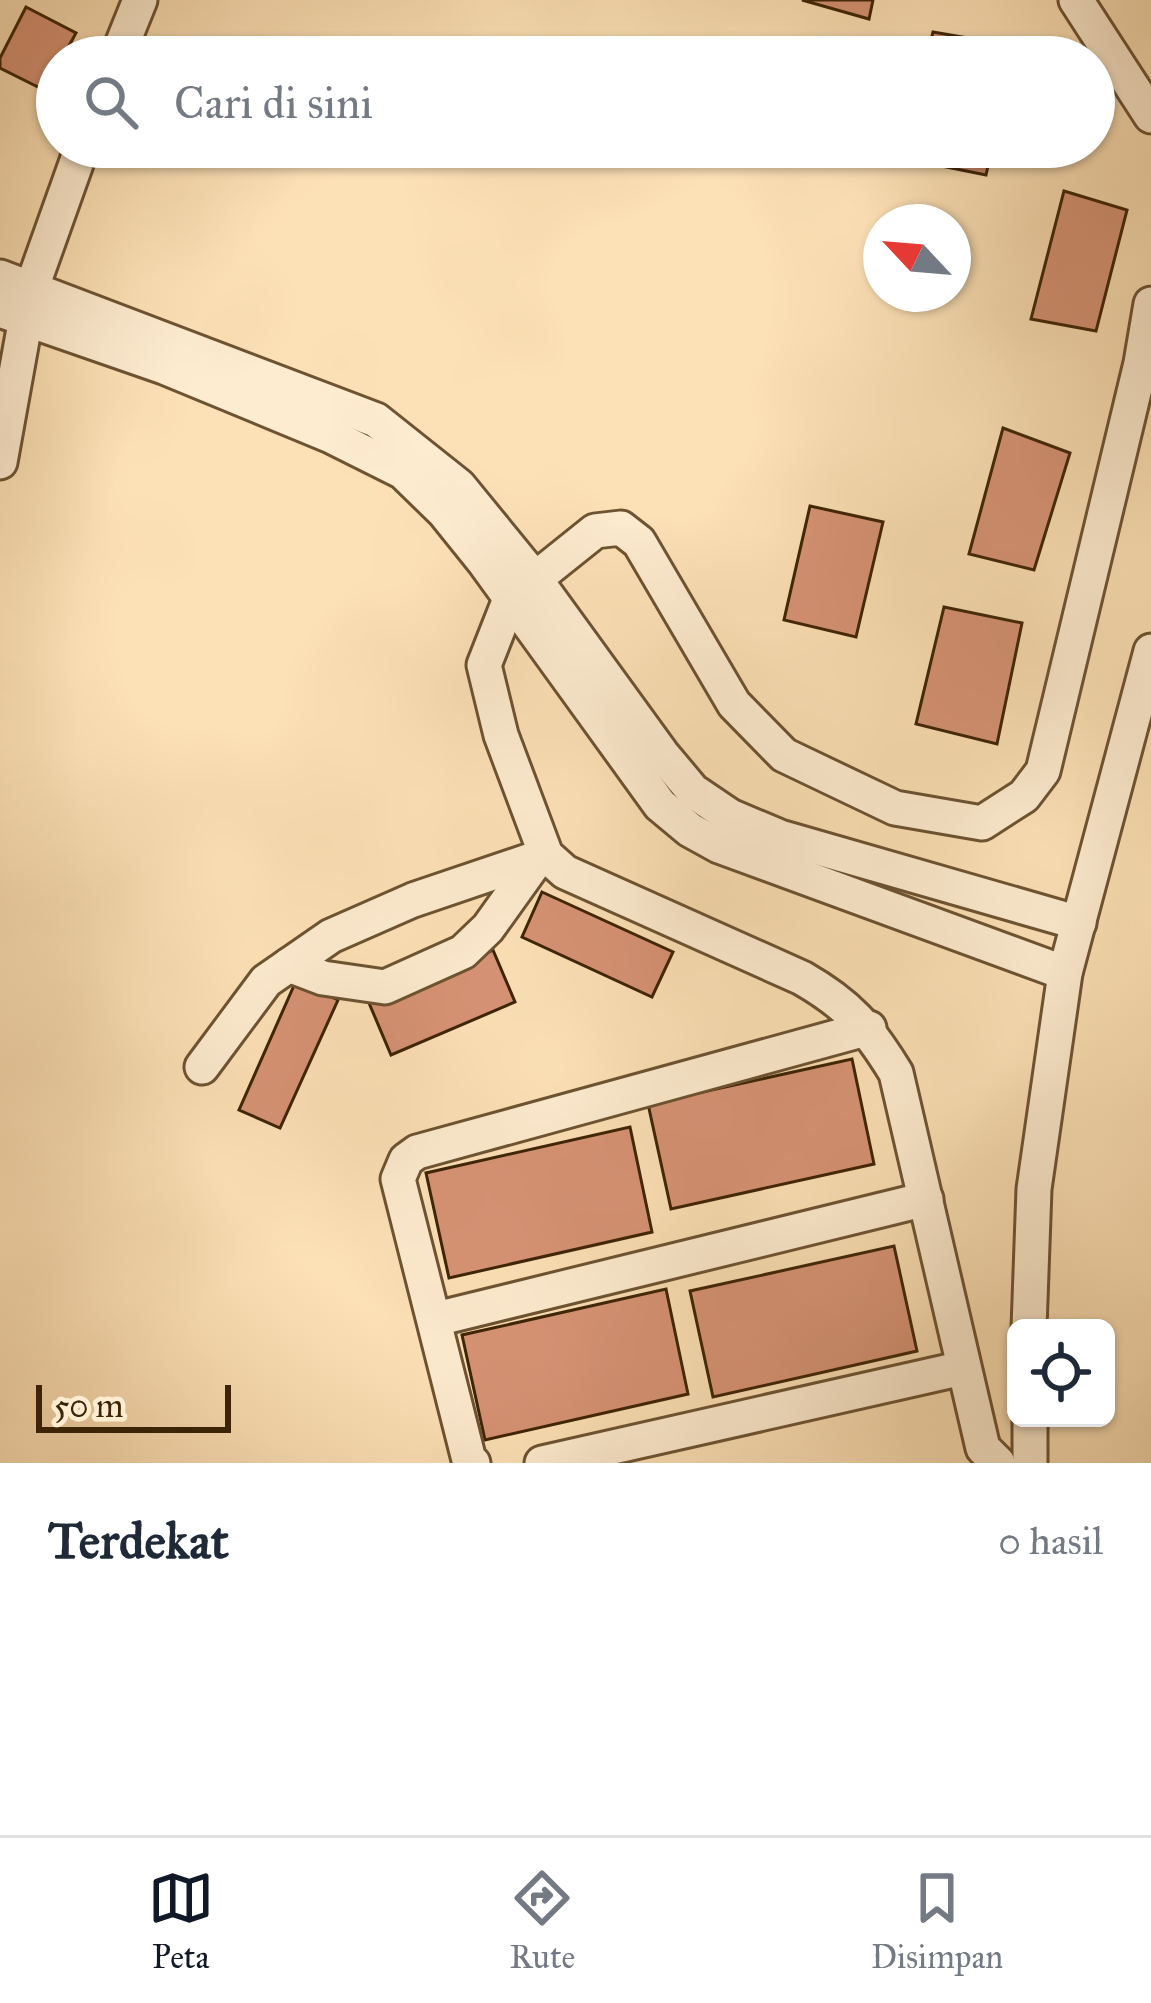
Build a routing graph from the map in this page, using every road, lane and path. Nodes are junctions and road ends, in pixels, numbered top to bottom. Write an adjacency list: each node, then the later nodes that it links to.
1 (140, 0): 3 (street)
2 (1076, 0): 4 (street)
3 (125, 36)
4 (1099, 36)
5 (1115, 60): 6 (street)
6 (1151, 116)
7 (73, 168): 8 (street)
8 (14, 299): 10 (street); 11 (street)
9 (1151, 304): 11 (street)
10 (0, 462)
11 (523, 589): 13 (street); 14 (street); 16 (street)
12 (1151, 651): 14 (street)
13 (541, 858): 15 (street); 15 (street); 17 (street)
14 (1079, 922): 16 (street)
15 (289, 965): 18 (street)
16 (1065, 973): 21 (street)
17 (869, 1028): 19 (street); 20 (street)
18 (202, 1067)
19 (926, 1199): 20 (street); 22 (street)
20 (436, 1319): 24 (street)
21 (1029, 1319)
22 (963, 1368): 25 (street); 26 (street)
23 (1030, 1427): 27 (street)
24 (473, 1463)
25 (542, 1463)
26 (998, 1463)
27 (1030, 1463)

